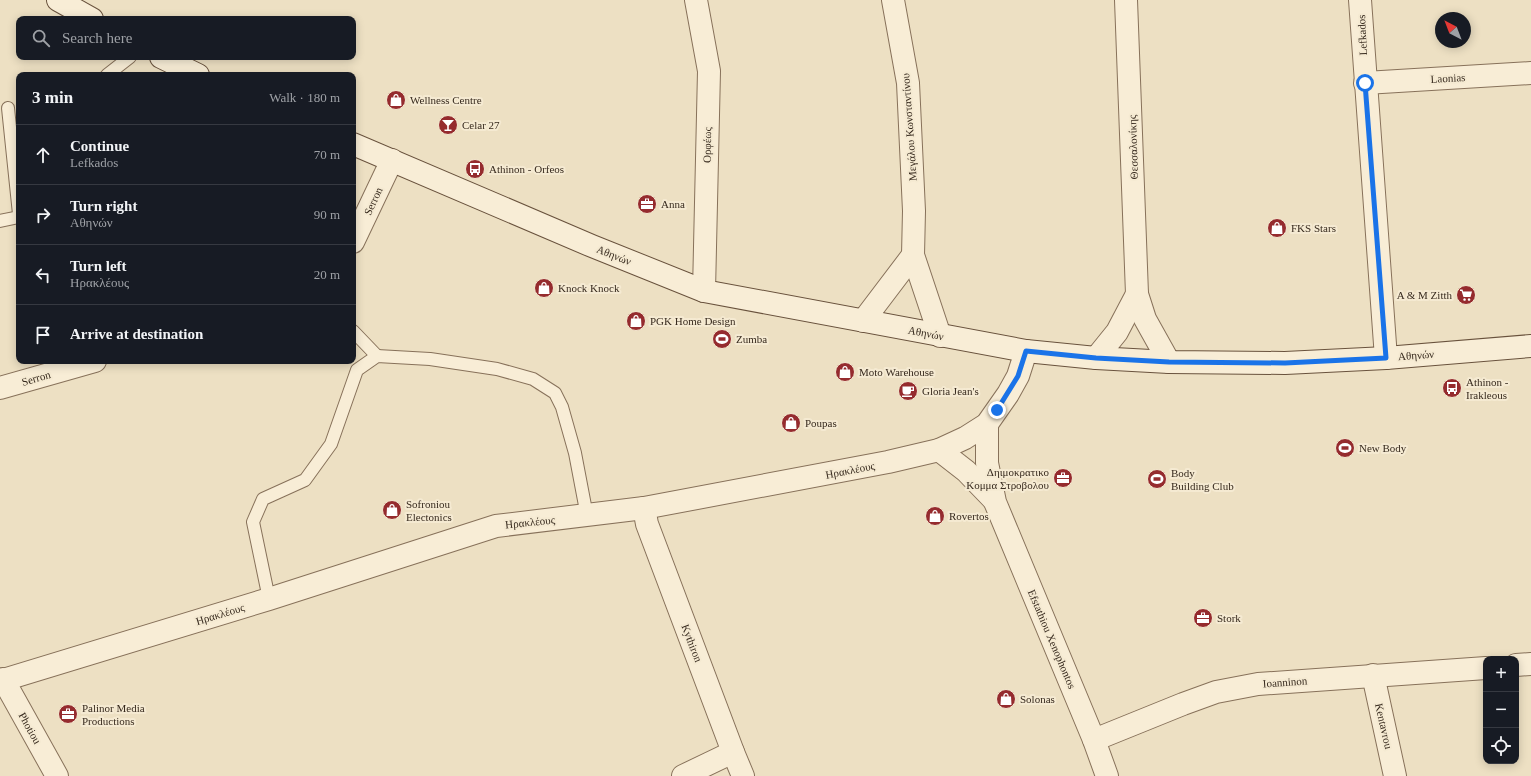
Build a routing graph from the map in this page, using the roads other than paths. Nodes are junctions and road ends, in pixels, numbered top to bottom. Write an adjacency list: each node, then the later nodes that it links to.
1 (58, 0): 6 (street)
2 (696, 0): 21 (street, Ορφέως)
3 (893, 0): 20 (street, Μεγάλου Κωνσταντίνου)
4 (1126, 0): 22 (street, Θεσσαλονίκης)
5 (1360, 0): 12 (street, Lefkados)
6 (87, 16)
7 (126, 60): 9 (lane)
8 (167, 60): 10 (street)
9 (111, 72)
10 (192, 72)
11 (1531, 73): 12 (street, Laonias)
12 (1365, 83): 30 (street, Lefkados)
13 (9, 108): 16 (lane)
14 (356, 145): 15 (street, Αθηνών)
15 (392, 160): 19 (street, Serron); 21 (street, Αθηνών)
16 (16, 182)
17 (16, 218): 18 (lane)
18 (0, 221)
19 (356, 236)
20 (913, 254): 23 (street); 25 (street, Μεγάλου Κωνσταντίνου)
21 (704, 291): 23 (street, Αθηνών)
22 (1137, 294): 29 (street, Θεσσαλονίκης); 31 (street, Θεσσαλονίκης)
23 (863, 320): 25 (street, Αθηνών)
24 (356, 334): 28 (lane)
25 (940, 336): 27 (street, Αθηνών)
26 (1531, 346): 30 (street, Αθηνών)
27 (1026, 351): 29 (street, Αθηνών); 34 (street, Ηρακλέους)
28 (377, 356): 38 (lane); 39 (lane)
29 (1096, 358): 31 (street, Αθηνών)
30 (1386, 358): 31 (street, Αθηνών)
31 (1169, 362)
32 (84, 364): 33 (street, Serron)
33 (0, 388)
34 (987, 424): 35 (street, Ηρακλέους); 36 (street, Efstathiou Xenophontos)
35 (939, 450): 36 (street, Efstathiou Xenophontos); 37 (street, Ηρακλέους)
36 (995, 502): 45 (street, Efstathiou Xenophontos)
37 (644, 508): 38 (street, Ηρακλέους); 46 (street, Kythiron)
38 (587, 516): 39 (street, Ηρακλέους)
39 (269, 599): 44 (street, Ηρακλέους)
40 (1531, 664): 41 (street)
41 (1519, 666)
42 (1483, 668): 43 (street, Ioanninon)
43 (1373, 676): 45 (street, Ioanninon); 51 (street, Kentavrou)
44 (2, 680): 47 (street, Photiou)
45 (1094, 740): 50 (street, Efstathiou Xenophontos)
46 (733, 752): 48 (street); 49 (street, Kythiron)
47 (57, 776)
48 (684, 776)
49 (743, 776)
50 (1107, 776)
51 (1395, 776)

